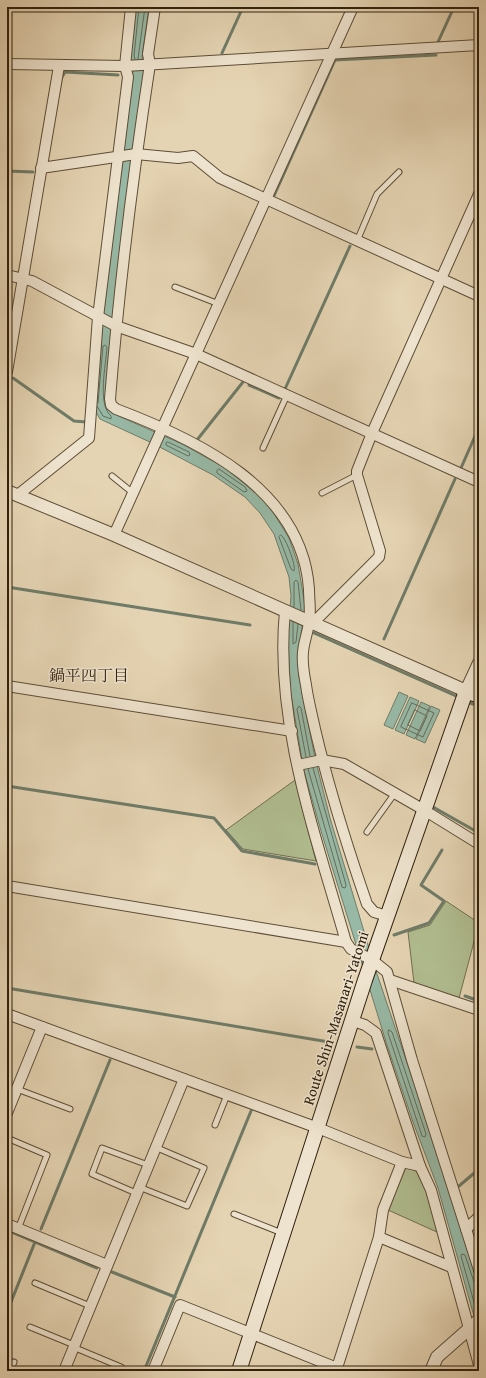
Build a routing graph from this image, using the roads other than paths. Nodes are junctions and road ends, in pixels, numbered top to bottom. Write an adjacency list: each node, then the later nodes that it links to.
1 (131, 7): 9 (street)
2 (155, 7): 7 (street)
3 (353, 7): 5 (street)
4 (479, 46): 5 (street)
5 (332, 54): 7 (street); 15 (street)
6 (7, 64): 8 (street)
7 (148, 64): 9 (street); 10 (street)
8 (59, 66): 9 (street); 12 (street)
9 (127, 66): 11 (street)
10 (135, 154): 11 (street); 15 (street); 24 (street)
11 (119, 157): 12 (street); 23 (street)
12 (42, 168): 18 (street)
13 (399, 172): 16 (lane)
14 (479, 194): 19 (street)
15 (265, 200): 16 (street); 22 (street)
16 (357, 241): 19 (street)
17 (7, 275): 18 (street)
18 (22, 278): 23 (street); 26 (street)
19 (441, 279): 21 (street); 29 (street)
20 (175, 287): 22 (lane)
21 (479, 296)
22 (219, 304): 25 (street)
23 (99, 318): 24 (street); 37 (street)
24 (115, 325): 25 (street); 28 (street)
25 (196, 354): 27 (street); 28 (street)
26 (7, 372)
27 (287, 395): 29 (street); 30 (lane)
28 (162, 429): 35 (street); 40 (street)
29 (372, 432): 31 (street); 33 (street)
30 (263, 448)
31 (356, 475): 36 (lane); 40 (street)
32 (112, 476): 35 (lane)
33 (479, 482)
34 (7, 491): 37 (street)
35 (133, 493): 38 (street)
36 (322, 493)
37 (19, 494): 38 (street)
38 (114, 536): 39 (street)
39 (287, 611): 40 (street); 44 (street)
40 (309, 621): 43 (street); 45 (street)
41 (479, 663): 43 (street)
42 (7, 686): 44 (street)
43 (473, 694): 48 (main road, Route Shin-Masanari-Yatomi)
44 (292, 731): 46 (street)
45 (320, 761): 46 (street); 47 (street); 52 (street)
46 (300, 765): 53 (street)
47 (395, 793): 48 (street); 49 (lane)
48 (424, 810): 50 (street); 52 (main road, Route Shin-Masanari-Yatomi)
49 (367, 832)
50 (479, 844)
51 (7, 886): 53 (street)
52 (387, 916): 54 (main road, Route Shin-Masanari-Yatomi)
53 (346, 942): 54 (street)
54 (375, 958): 55 (street); 58 (main road, Route Shin-Masanari-Yatomi)
55 (390, 980): 56 (street); 77 (street)
56 (479, 1010)
57 (7, 1014): 59 (street)
58 (353, 1021): 66 (main road, Route Shin-Masanari-Yatomi); 71 (street)
59 (42, 1028): 60 (street); 61 (street)
60 (184, 1078): 62 (street); 68 (street)
61 (17, 1089): 63 (lane); 64 (street)
62 (227, 1095): 65 (lane); 66 (street)
63 (70, 1109)
64 (7, 1113)
65 (215, 1125)
66 (318, 1128): 69 (street); 78 (main road, Route Shin-Masanari-Yatomi)
67 (7, 1138): 76 (lane)
68 (155, 1147): 70 (street); 72 (lane)
69 (402, 1162): 71 (street); 79 (street)
70 (148, 1165): 72 (street); 72 (lane)
71 (420, 1166): 81 (street)
72 (138, 1190): 80 (street)
73 (234, 1214): 78 (lane)
74 (479, 1217): 77 (street)
75 (7, 1224): 76 (street)
76 (18, 1229): 80 (street)
77 (466, 1229): 82 (street)
78 (283, 1233): 88 (main road, Route Shin-Masanari-Yatomi)
79 (379, 1237): 81 (street); 93 (street)
80 (107, 1265): 84 (street)
81 (451, 1267): 87 (street)
82 (479, 1270)
83 (35, 1283): 84 (lane)
84 (90, 1306): 89 (street)
85 (479, 1320): 87 (street)
86 (30, 1327): 89 (lane)
87 (468, 1329): 91 (street); 98 (street)
88 (250, 1335): 93 (street); 96 (street); 97 (main road, Route Shin-Masanari-Yatomi)
89 (74, 1346): 92 (lane); 95 (street)
90 (14, 1362): 94 (lane)
91 (479, 1365)
92 (121, 1367)
93 (337, 1370)
94 (10, 1371)
95 (64, 1371)
96 (153, 1371)
97 (239, 1371)
98 (431, 1371)

